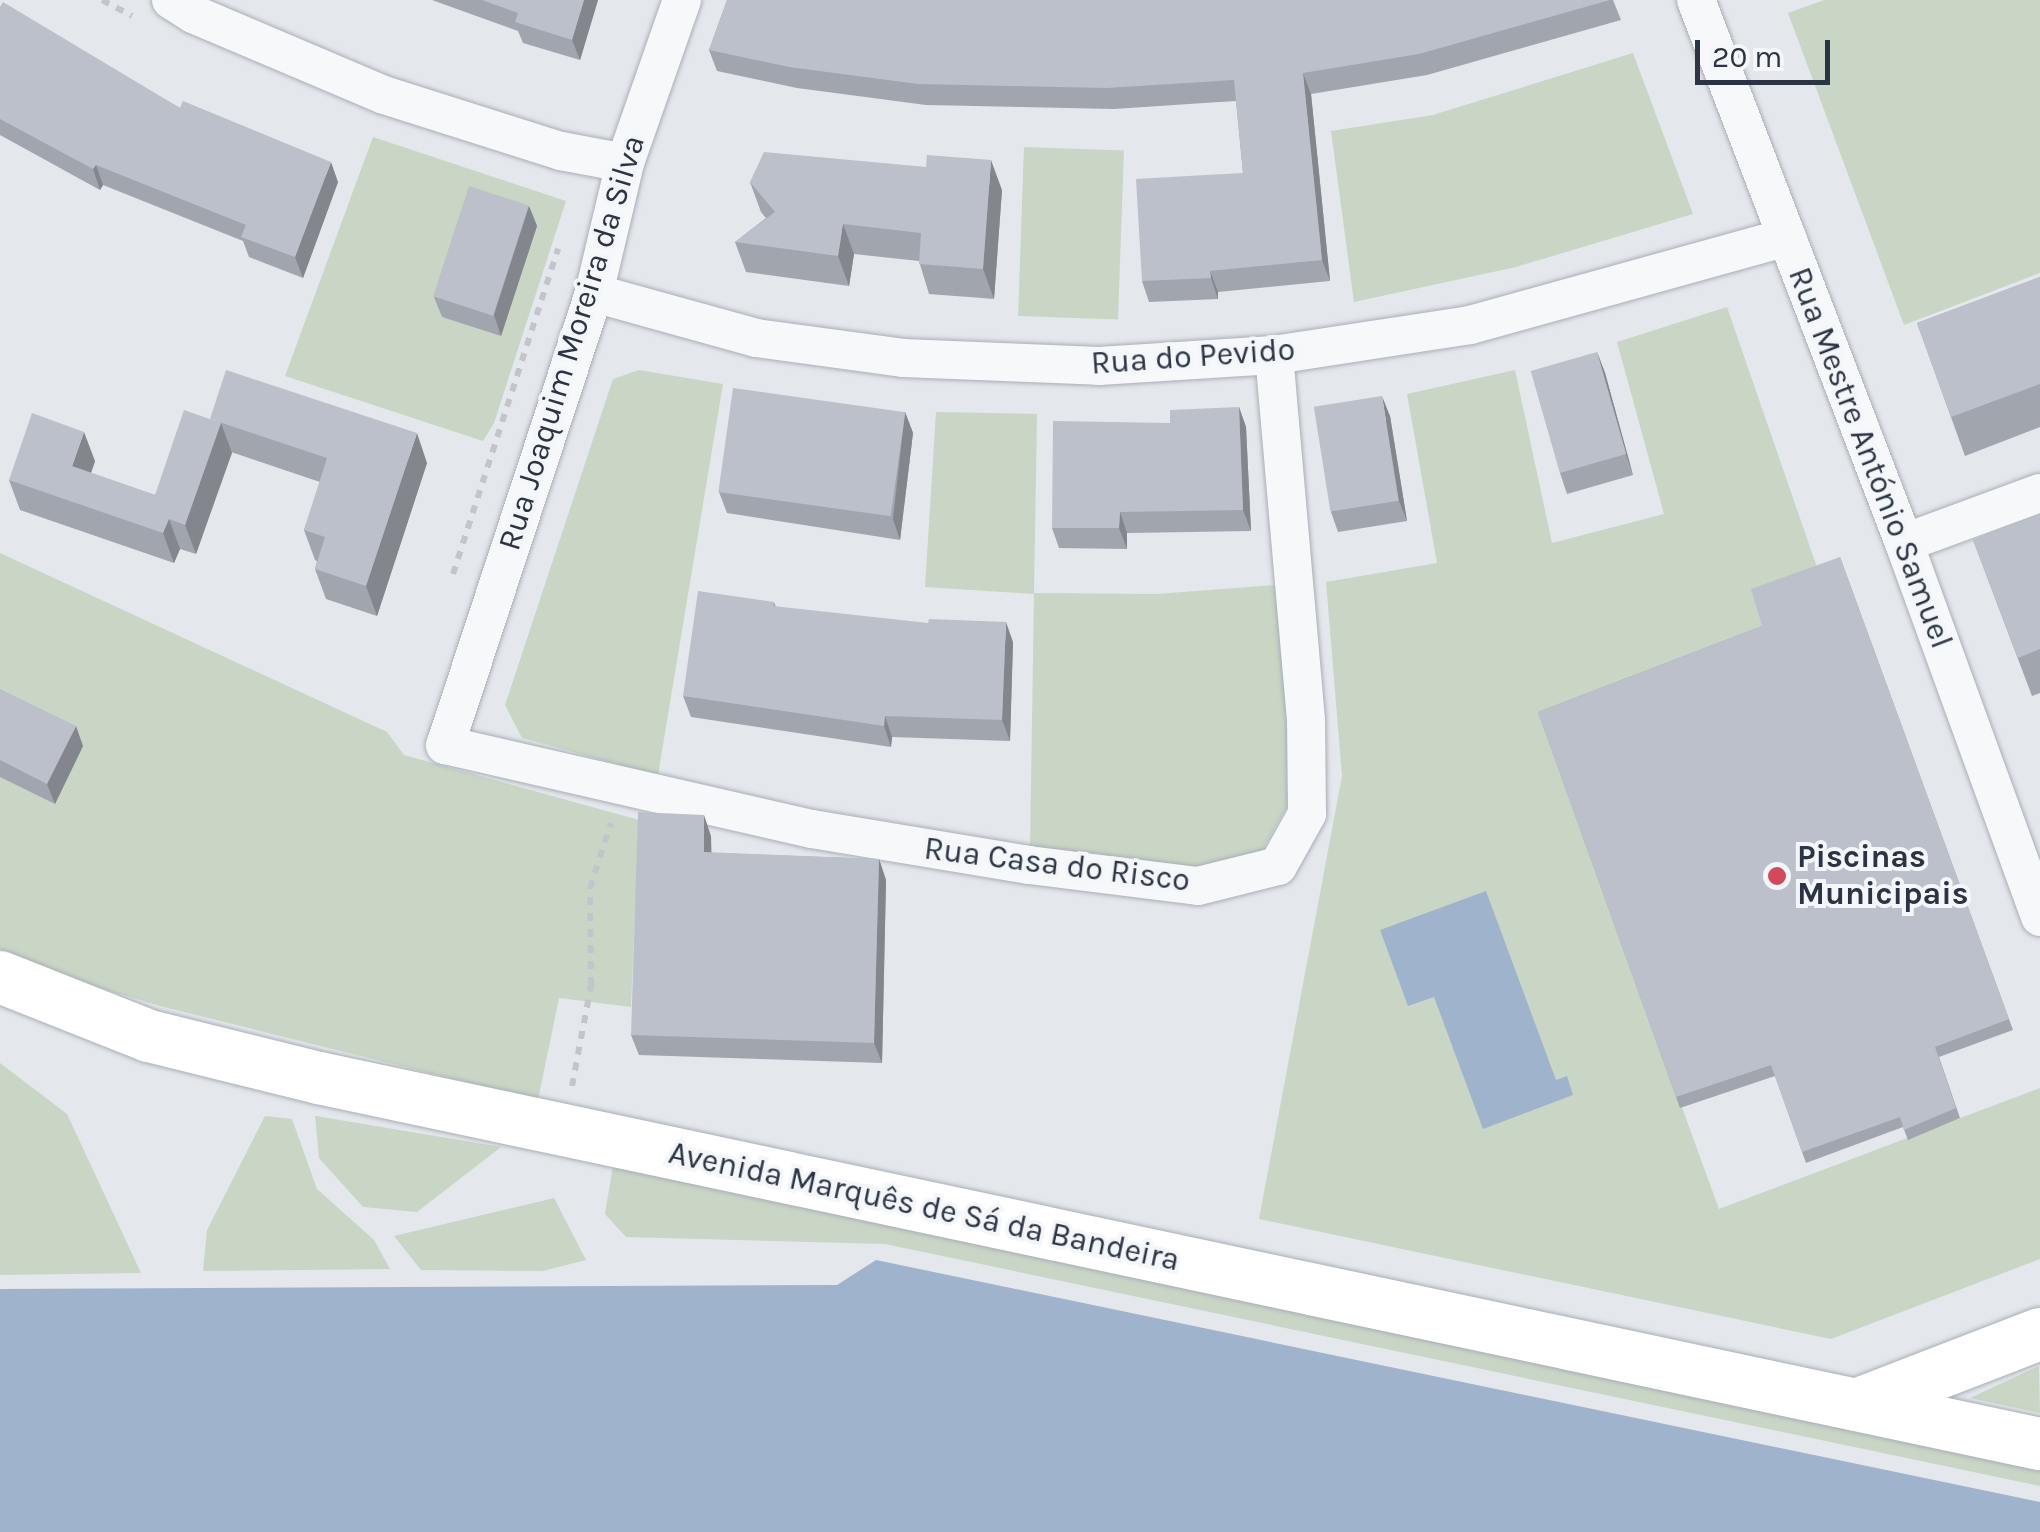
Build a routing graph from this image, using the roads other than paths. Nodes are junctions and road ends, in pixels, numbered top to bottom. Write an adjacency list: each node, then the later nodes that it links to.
1 (171, 0): 4 (street)
2 (682, 0): 4 (street, Rua Joaquim Moreira da Silva)
3 (1696, 0): 5 (street, Rua Mestre António Samuel)
4 (625, 162): 6 (street, Rua Joaquim Moreira da Silva)
5 (1787, 237): 7 (street, Rua do Pevido); 9 (street, Rua Mestre António Samuel)
6 (594, 293): 7 (street, Rua do Pevido); 10 (street, Rua Joaquim Moreira da Silva)
7 (1274, 355): 10 (street, Rua Casa do Risco)
8 (2040, 493): 9 (street)
9 (1904, 544): 11 (street, Rua Mestre António Samuel)
10 (446, 745)
11 (2040, 917)
12 (0, 977): 14 (main road, Avenida Marquês de Sá da Bandeira)
13 (2040, 1334): 14 (main road)
14 (1856, 1406): 15 (main road, Avenida Marquês de Sá da Bandeira)
15 (2040, 1444)

